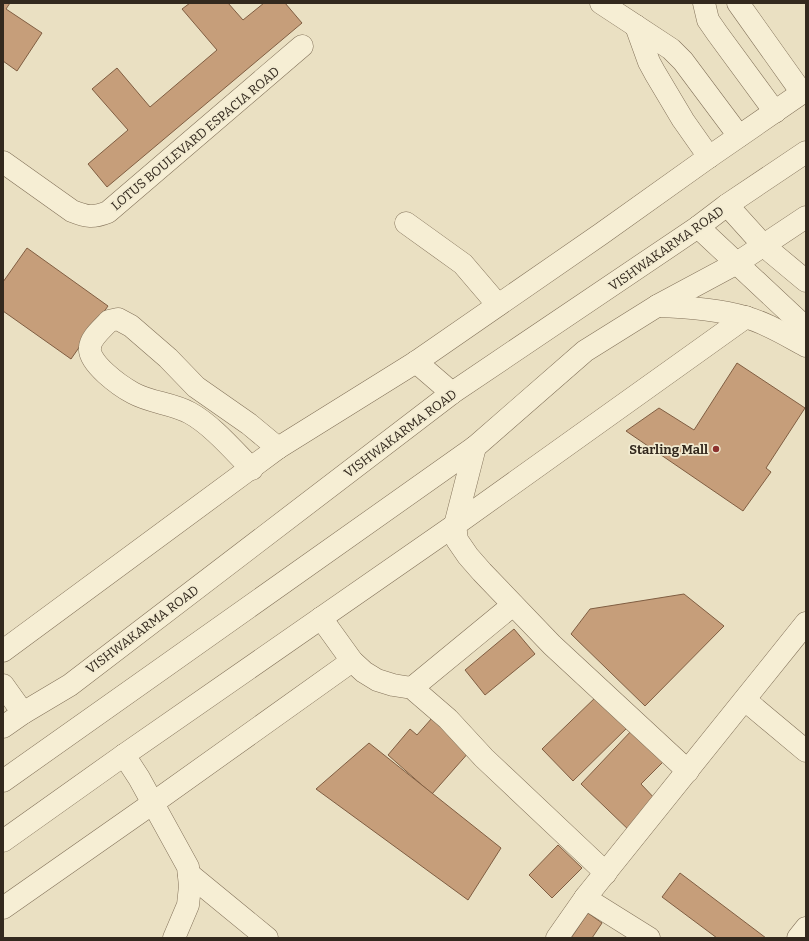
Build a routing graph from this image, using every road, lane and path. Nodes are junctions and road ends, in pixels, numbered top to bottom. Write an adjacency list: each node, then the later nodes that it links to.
1 (602, 3): 4 (street)
2 (704, 3): 7 (street)
3 (738, 3): 6 (street)
4 (636, 26): 8 (street); 10 (street)
5 (302, 46): 11 (street, LOTUS BOULEVARD ESPACIA ROAD)
6 (804, 91): 7 (street)
7 (775, 112): 8 (street)
8 (739, 136): 10 (street)
9 (806, 152): 12 (street, VISHWAKARMA ROAD)
10 (709, 157): 19 (street)
11 (3, 162)
12 (726, 206): 15 (street, VISHWAKARMA ROAD); 16 (street)
13 (806, 217): 16 (street)
14 (406, 224): 19 (street)
15 (698, 227): 17 (street); 26 (street, VISHWAKARMA ROAD)
16 (764, 246): 17 (street); 18 (street)
17 (737, 264): 20 (street); 22 (street)
18 (806, 281)
19 (498, 305): 24 (street)
20 (657, 306): 21 (street); 28 (street)
21 (746, 317): 23 (street); 31 (street)
22 (806, 328)
23 (806, 346)
24 (416, 362): 26 (street); 29 (street)
25 (183, 374): 27 (street); 27 (street); 29 (street)
26 (452, 393): 40 (street, VISHWAKARMA ROAD)
27 (166, 403): 30 (street)
28 (475, 447): 31 (street); 45 (street)
29 (278, 448): 30 (street)
30 (252, 469): 35 (street)
31 (460, 540): 32 (street); 34 (street)
32 (513, 605): 38 (street); 44 (street)
33 (806, 623): 39 (street)
34 (329, 628): 36 (street); 43 (street)
35 (3, 651)
36 (352, 661): 38 (street); 46 (street)
37 (3, 685): 40 (street)
38 (412, 688): 48 (street)
39 (745, 700): 42 (street); 44 (street)
40 (23, 713): 41 (street, VISHWAKARMA ROAD)
41 (3, 727)
42 (806, 751)
43 (131, 766): 46 (street); 47 (street)
44 (688, 771): 48 (street)
45 (3, 781)
46 (153, 803): 49 (street); 51 (street)
47 (3, 841)
48 (606, 873): 50 (street)
49 (189, 874): 53 (street); 54 (street)
50 (585, 898): 55 (street); 56 (street)
51 (3, 908)
52 (806, 928): 57 (street)
53 (261, 936)
54 (174, 938)
55 (557, 938)
56 (649, 938)
57 (798, 938)

